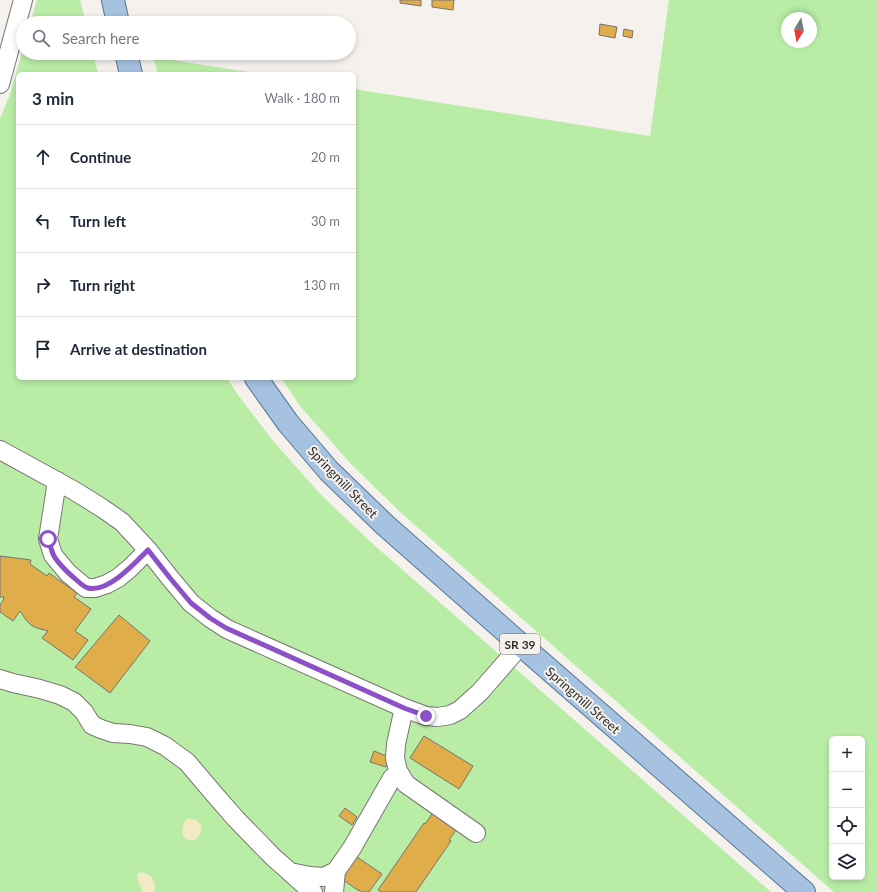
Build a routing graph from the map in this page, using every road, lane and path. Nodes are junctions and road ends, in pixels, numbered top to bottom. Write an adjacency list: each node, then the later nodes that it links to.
1 (23, 0): 3 (street)
2 (113, 0): 4 (main road)
3 (19, 16)
4 (116, 16)
5 (16, 26): 8 (street)
6 (127, 60): 7 (main road)
7 (130, 72)
8 (0, 84)
9 (257, 380): 13 (main road, Springmill Street / SR 39)
10 (0, 450): 11 (street)
11 (57, 481): 12 (street); 12 (street)
12 (148, 550): 15 (street)
13 (521, 645): 15 (street); 22 (main road, Springmill Street / SR 39)
14 (0, 678): 19 (street)
15 (404, 708): 17 (street)
16 (392, 778): 18 (street)
17 (476, 833)
18 (336, 871): 19 (street); 21 (street)
19 (290, 872): 20 (street)
20 (313, 892)
21 (334, 892)
22 (804, 892)

